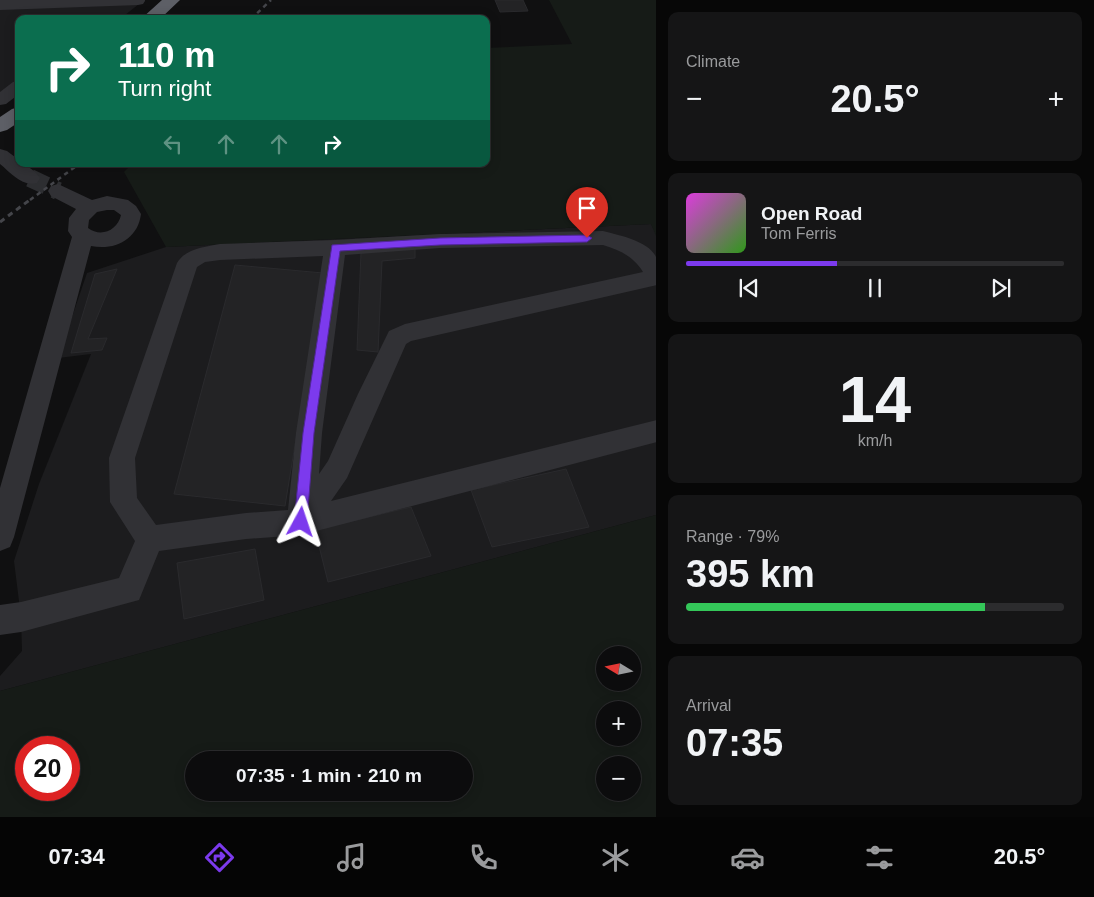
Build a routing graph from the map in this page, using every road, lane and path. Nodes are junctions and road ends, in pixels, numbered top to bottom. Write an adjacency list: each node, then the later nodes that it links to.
1 (138, 0): 3 (street); 4 (street)
2 (179, 3): 5 (highway); 6 (highway)
3 (0, 5)
4 (117, 15)
5 (156, 15)
6 (173, 15)
7 (0, 80): 8 (street)
8 (15, 80)
9 (15, 89): 10 (street)
10 (0, 100)
11 (15, 116): 12 (highway)
12 (0, 126)
13 (15, 134): 14 (highway)
14 (0, 144)
15 (0, 156): 16 (street)
16 (30, 178)
17 (58, 191): 18 (street)
18 (90, 207): 19 (street); 19 (street)
19 (83, 236): 24 (street)
20 (335, 248): 21 (street); 23 (street); 25 (street)
21 (656, 277): 23 (street)
22 (656, 431): 23 (street)
23 (301, 522): 25 (street)
24 (0, 537)
25 (150, 539): 26 (street)
26 (0, 620)

